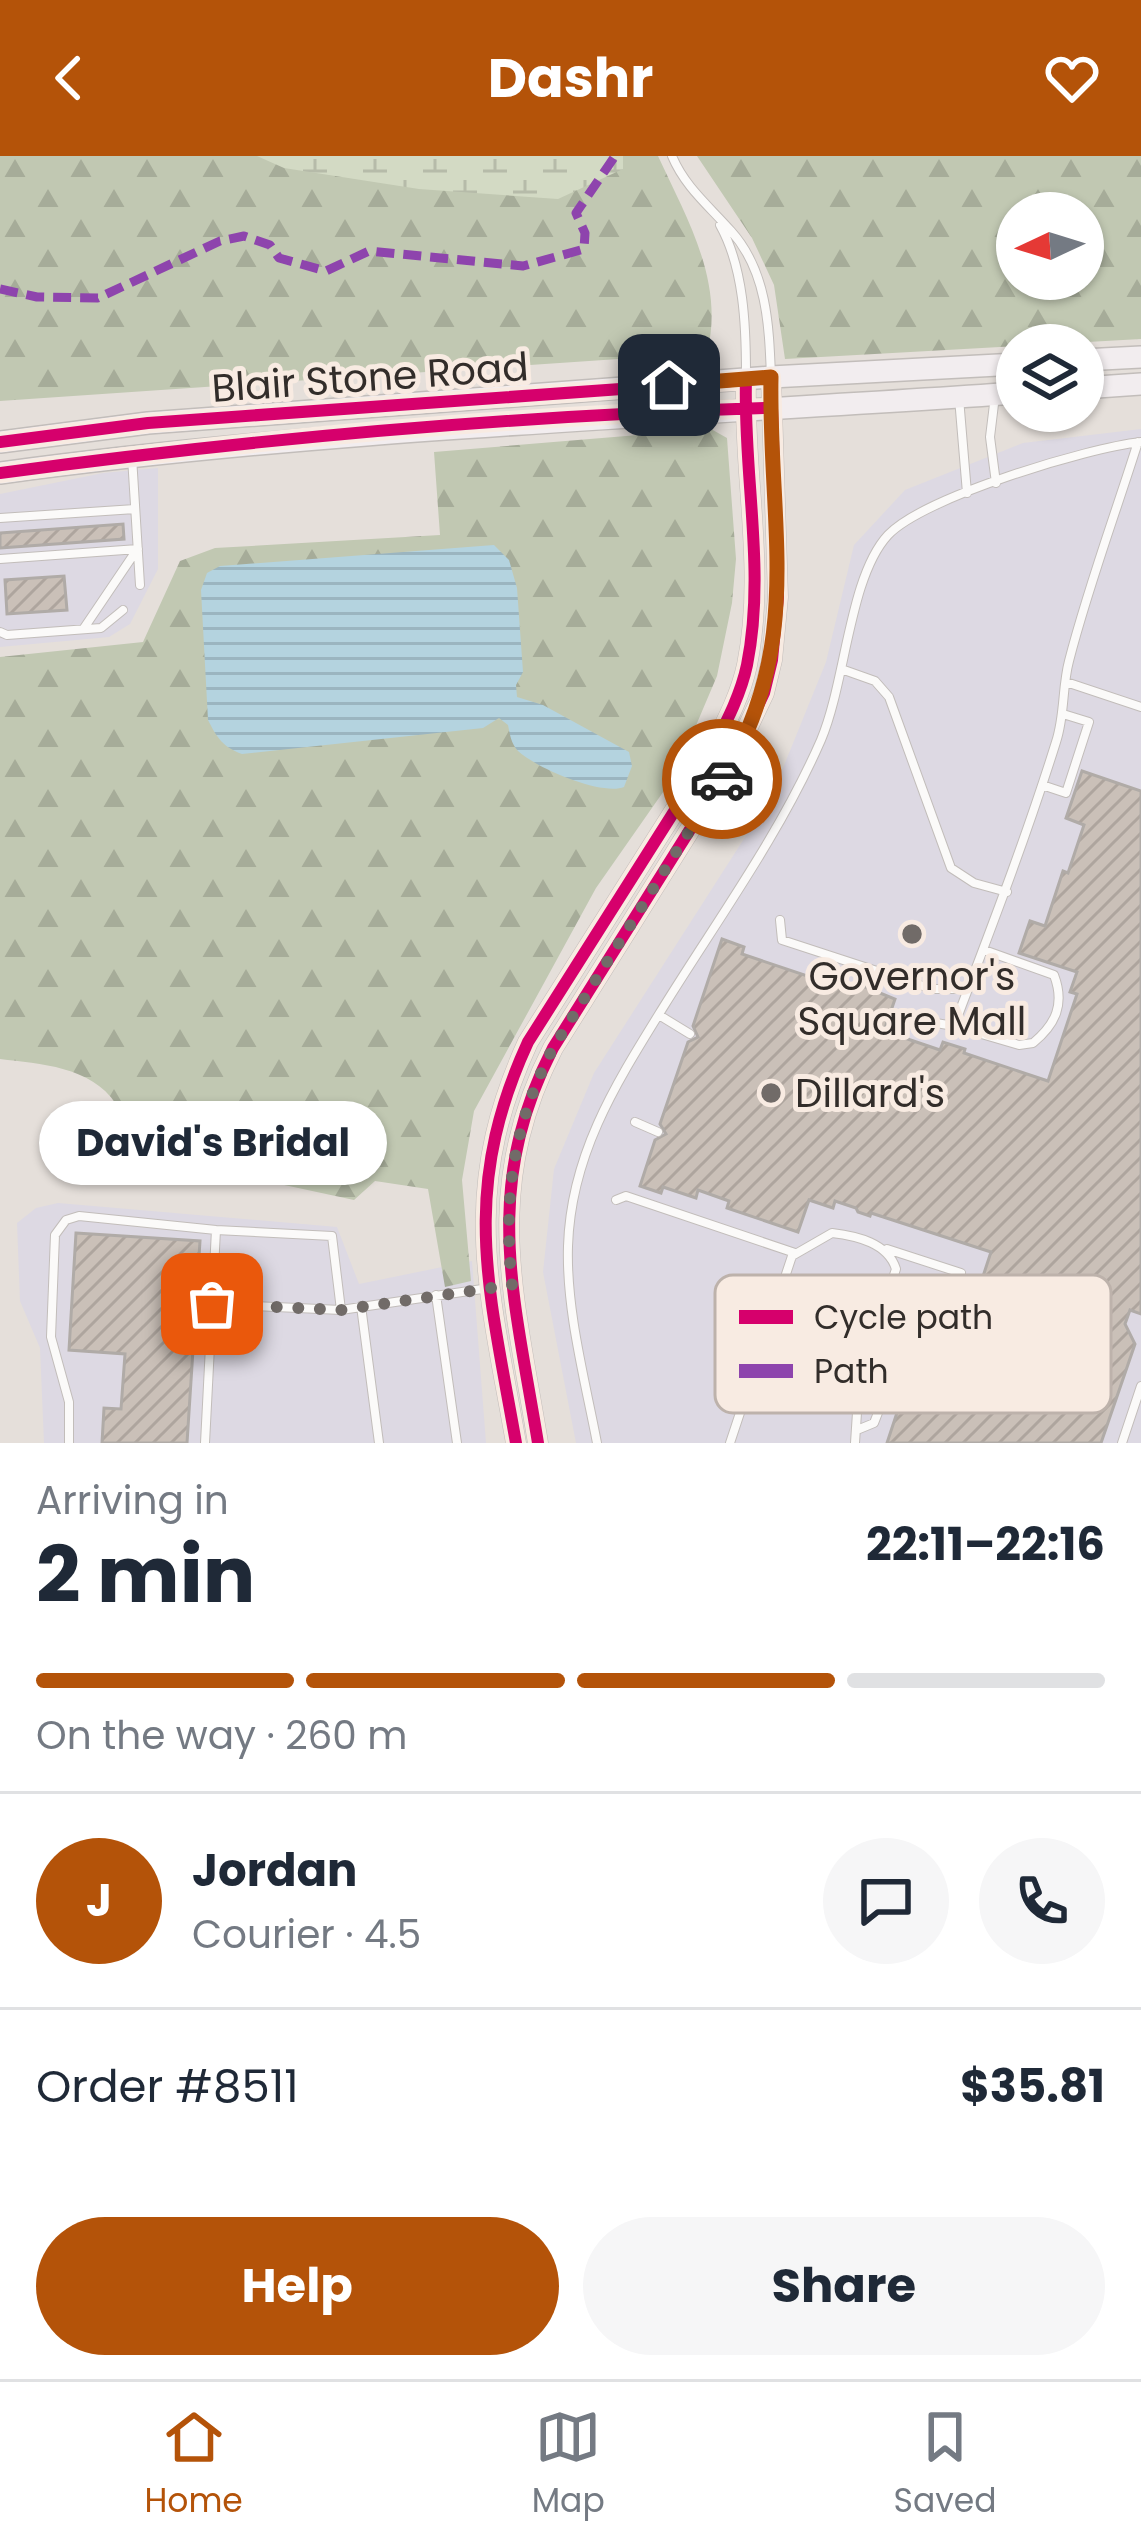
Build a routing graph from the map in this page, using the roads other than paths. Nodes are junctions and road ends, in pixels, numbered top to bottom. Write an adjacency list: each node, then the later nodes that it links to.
1 (672, 156): 2 (lane)
2 (713, 213): 7 (lane); 8 (lane)
3 (1141, 357): 4 (main road)
4 (1104, 359)
5 (996, 365): 6 (main road, Blair Stone Road)
6 (984, 366): 7 (main road, Blair Stone Road); 12 (main road)
7 (771, 377): 8 (main road, Blair Stone Road); 13 (street)
8 (746, 380): 14 (street); 16 (main road, Blair Stone Road)
9 (1141, 384): 10 (main road)
10 (1104, 387)
11 (996, 394): 12 (main road, Blair Stone Road)
12 (959, 397): 13 (main road, Blair Stone Road); 22 (lane)
13 (771, 407): 14 (main road, Blair Stone Road); 36 (street)
14 (745, 408): 19 (main road, Blair Stone Road); 35 (street)
15 (996, 420): 21 (lane)
16 (148, 423): 17 (main road, Blair Stone Road); 19 (main road)
17 (0, 442)
18 (1139, 442): 21 (lane); 32 (lane)
19 (141, 455): 20 (main road, Blair Stone Road); 23 (lane)
20 (0, 473)
21 (996, 483): 22 (lane)
22 (967, 494): 31 (lane)
23 (135, 508): 24 (lane); 25 (lane)
24 (0, 518)
25 (138, 549): 26 (lane); 27 (lane); 29 (lane)
26 (0, 559)
27 (140, 585)
28 (123, 610): 29 (lane)
29 (83, 630): 30 (lane)
30 (0, 632)
31 (844, 670): 38 (lane); 42 (lane)
32 (1066, 682): 33 (lane); 34 (lane)
33 (1141, 706)
34 (1063, 714): 37 (lane); 37 (lane)
35 (718, 738): 36 (street); 56 (street)
36 (737, 751): 55 (street)
37 (1042, 785): 38 (lane)
38 (1007, 892): 40 (lane)
39 (780, 920): 41 (lane)
40 (984, 950): 41 (lane); 44 (lane)
41 (968, 988): 44 (lane)
42 (659, 1015): 45 (lane); 72 (lane)
43 (912, 1019): 44 (lane)
44 (954, 1026)
45 (690, 1034)
46 (634, 1122): 47 (lane)
47 (658, 1132)
48 (616, 1200): 51 (lane)
49 (217, 1230): 58 (lane); 60 (lane); 66 (lane)
50 (882, 1247): 51 (lane); 53 (lane); 54 (lane)
51 (796, 1253): 52 (lane)
52 (784, 1275)
53 (894, 1275)
54 (960, 1275)
55 (512, 1285): 56 (street); 71 (street)
56 (489, 1288): 57 (lane); 70 (street)
57 (436, 1294): 59 (lane); 69 (lane)
58 (212, 1304): 60 (lane); 67 (lane)
59 (361, 1306): 60 (lane); 68 (lane)
60 (341, 1310)
61 (1141, 1386): 75 (lane)
62 (740, 1413): 73 (lane)
63 (857, 1413): 65 (lane)
64 (878, 1413): 65 (lane)
65 (856, 1430): 74 (lane)
66 (69, 1443)
67 (205, 1443)
68 (379, 1443)
69 (457, 1443)
70 (516, 1443)
71 (538, 1443)
72 (597, 1443)
73 (730, 1443)
74 (855, 1443)
75 (1122, 1443)

